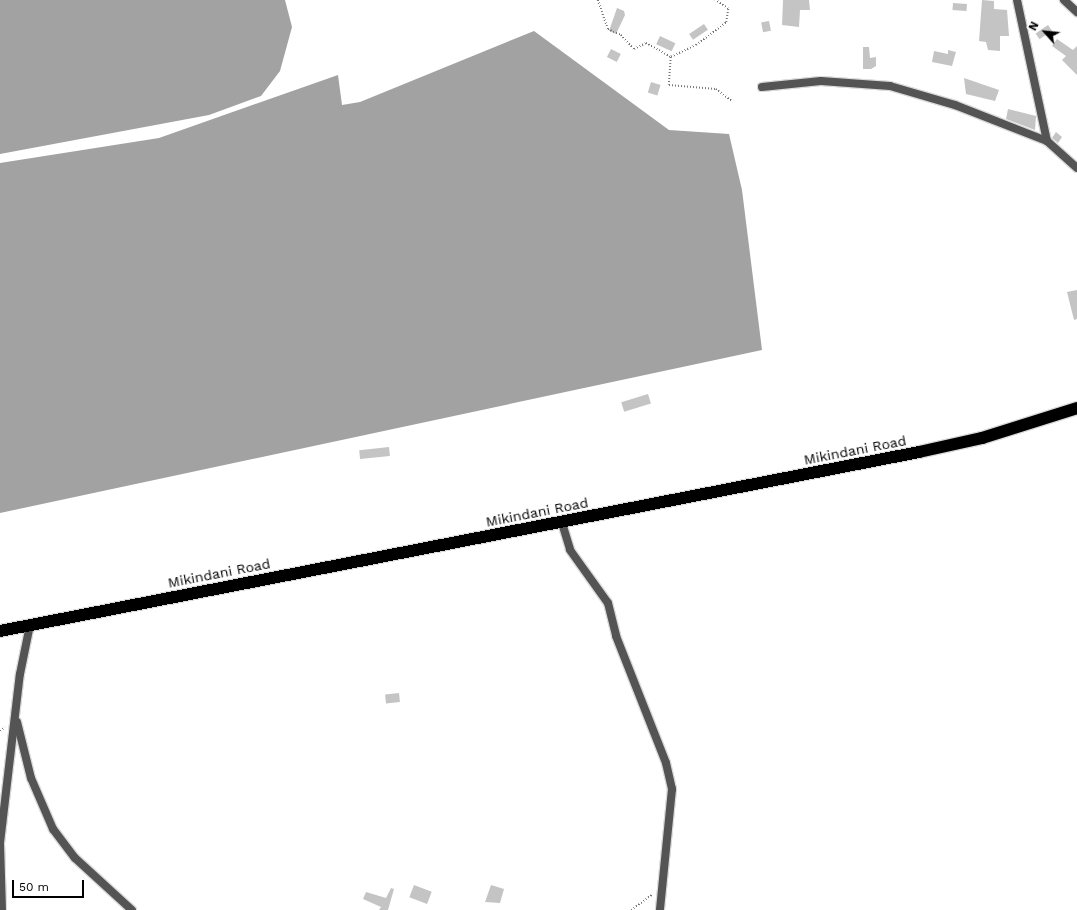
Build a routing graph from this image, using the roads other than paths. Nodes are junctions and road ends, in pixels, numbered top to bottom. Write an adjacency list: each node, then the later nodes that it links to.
1 (1017, 0): 5 (street)
2 (1064, 0): 3 (street)
3 (1077, 12)
4 (762, 87): 5 (street)
5 (1047, 141): 6 (street)
6 (1077, 168)
7 (1077, 408): 8 (highway, Mikindani Road)
8 (562, 523): 9 (highway, Mikindani Road); 14 (street)
9 (30, 625): 10 (highway, Mikindani Road); 11 (street)
10 (0, 631)
11 (15, 718): 12 (street); 13 (street)
12 (2, 910)
13 (132, 910)
14 (660, 910)

